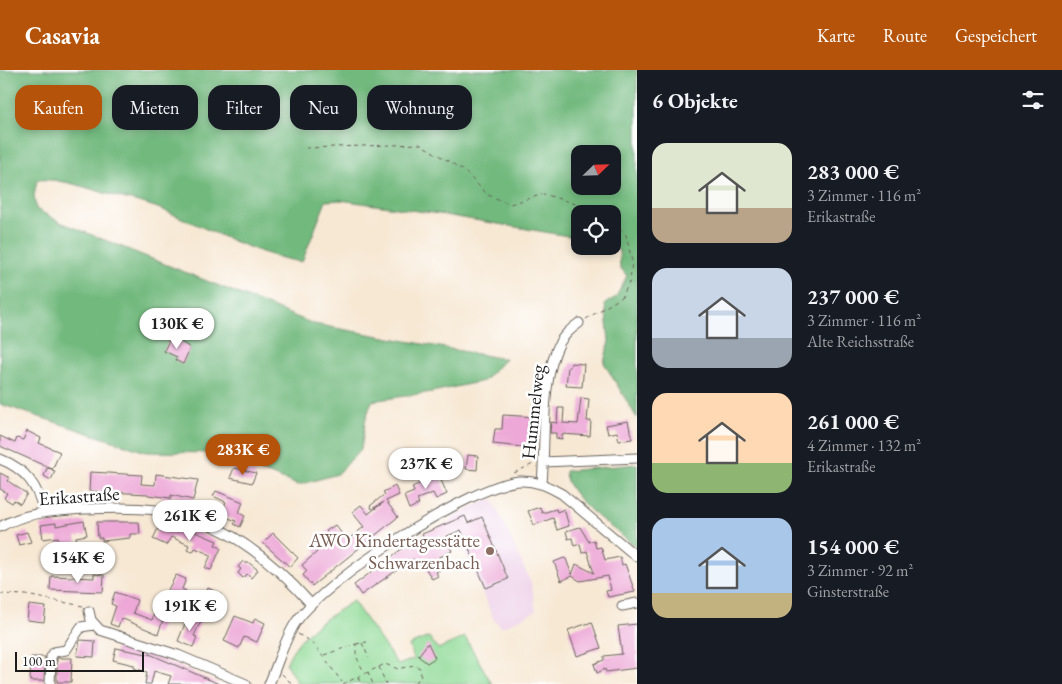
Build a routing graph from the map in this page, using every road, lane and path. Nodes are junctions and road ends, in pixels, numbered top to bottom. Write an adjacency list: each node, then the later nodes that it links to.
1 (306, 148): 2 (path)
2 (579, 205)
3 (621, 230): 4 (path)
4 (579, 323): 7 (street, Hummelweg)
5 (637, 458): 7 (street)
6 (0, 459): 10 (street)
7 (544, 462): 8 (street, Hummelweg); 9 (path)
8 (542, 483): 9 (street); 12 (street)
9 (504, 485): 15 (street)
10 (44, 513): 11 (street, Erikastraße); 15 (street, Erikastraße)
11 (0, 527)
12 (637, 557)
13 (0, 594): 17 (path)
14 (637, 602): 16 (street)
15 (312, 604): 19 (street)
16 (622, 606)
17 (89, 611): 18 (street)
18 (94, 626): 31 (street); 32 (street)
19 (291, 631): 23 (path); 26 (street)
20 (367, 642): 21 (path)
21 (362, 643): 22 (path); 24 (path)
22 (356, 644): 23 (path); 28 (path)
23 (323, 656): 35 (path)
24 (369, 658)
25 (379, 666): 27 (path); 39 (path); 40 (path)
26 (275, 670): 33 (street); 34 (path)
27 (368, 671): 28 (path); 38 (path)
28 (364, 673): 29 (path)
29 (358, 676): 30 (path); 37 (path)
30 (348, 680): 35 (path); 36 (path)
31 (50, 684)
32 (246, 684)
33 (269, 684)
34 (292, 684)
35 (343, 684)
36 (349, 684)
37 (361, 684)
38 (373, 684)
39 (386, 684)
40 (415, 684)

